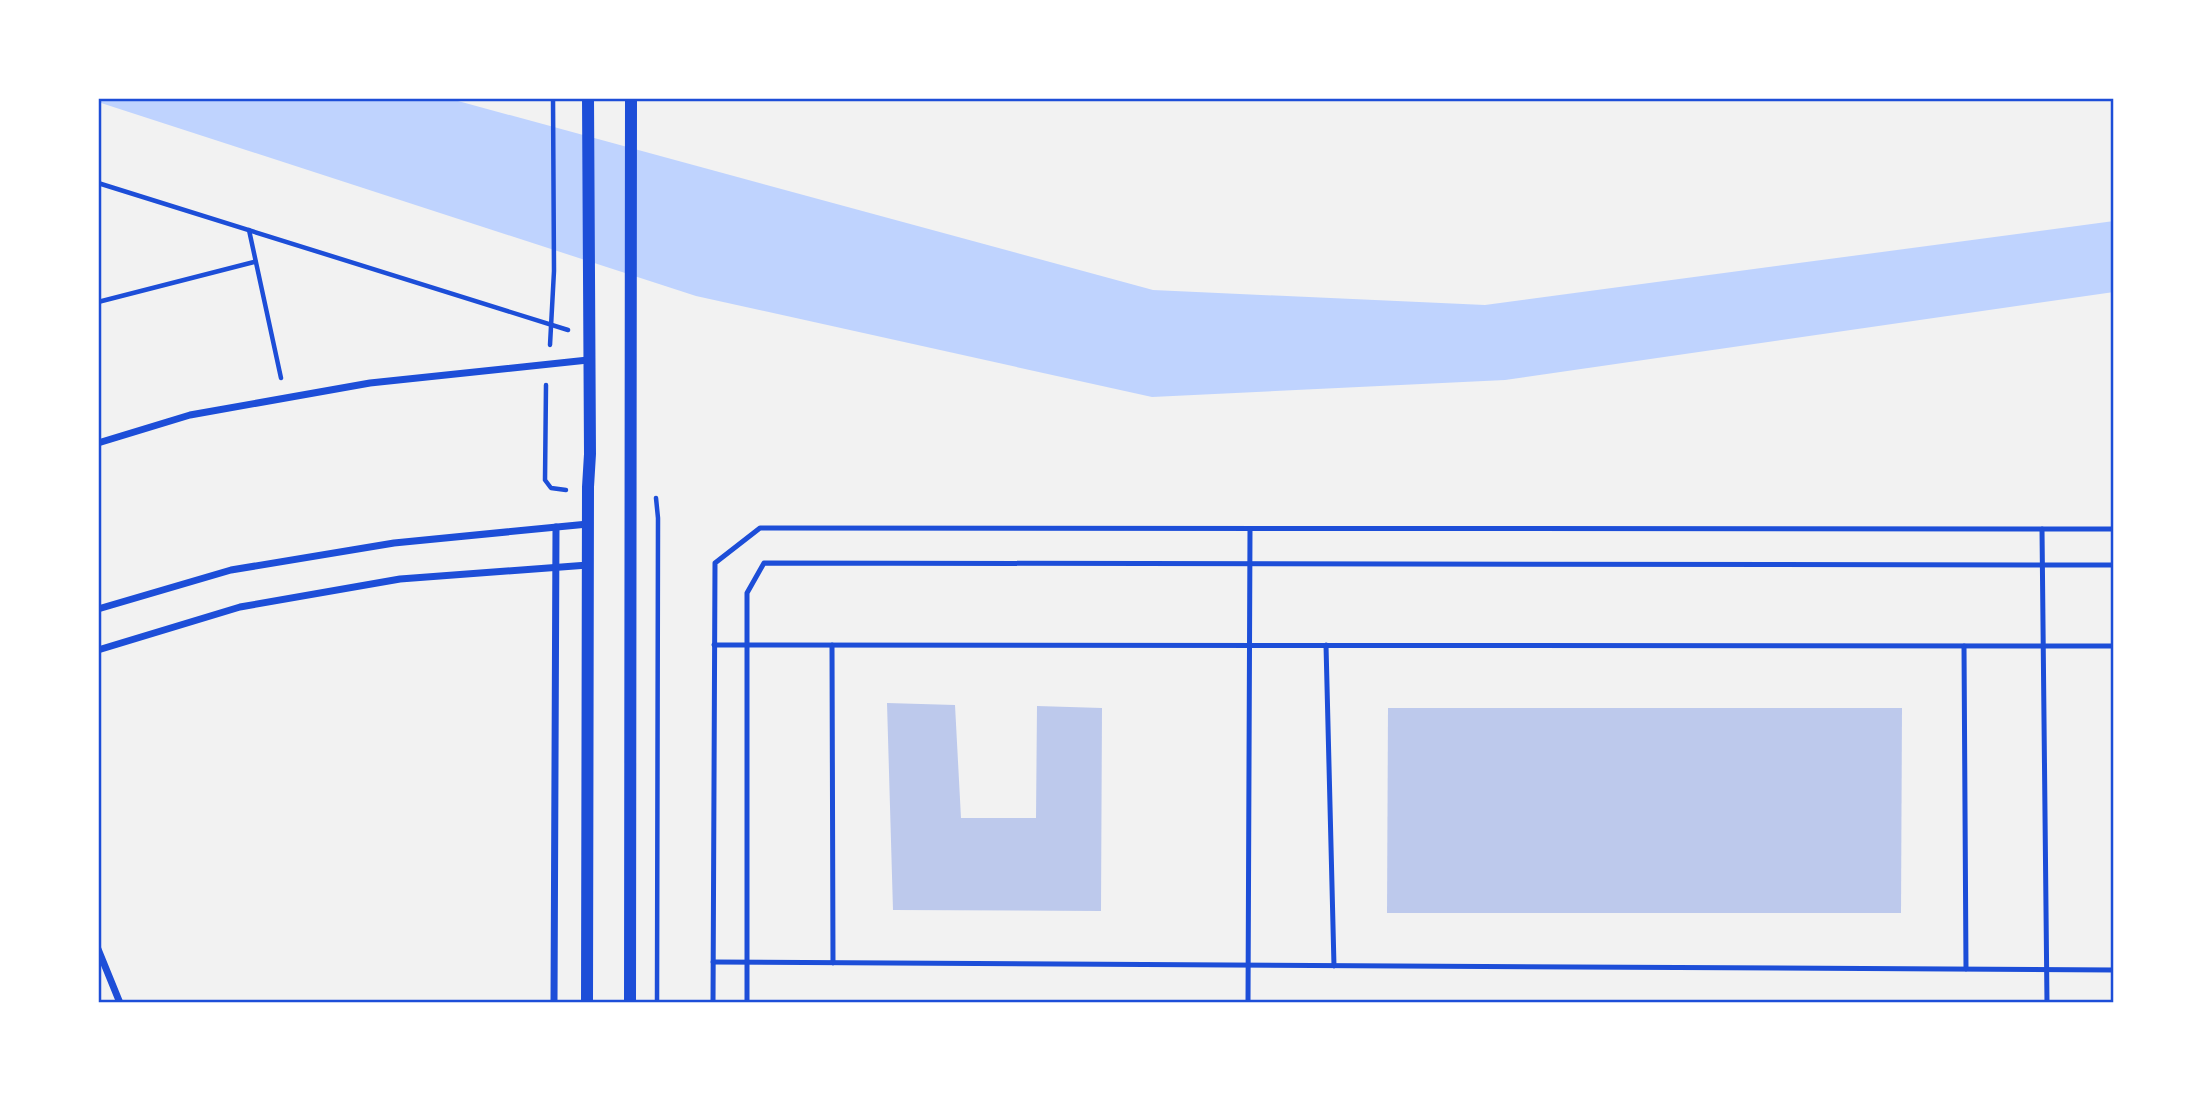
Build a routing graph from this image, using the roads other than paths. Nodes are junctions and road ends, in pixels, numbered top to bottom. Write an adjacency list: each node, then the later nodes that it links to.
1 (588, 98): 3 (street)
2 (631, 98): 37 (street)
3 (588, 360): 4 (street); 5 (street)
4 (98, 443)
5 (588, 524): 6 (street); 12 (street)
6 (556, 527): 14 (street); 15 (street)
7 (1250, 529): 8 (lane); 10 (lane); 16 (lane)
8 (2042, 529): 9 (lane); 11 (lane)
9 (2114, 529)
10 (1250, 563): 11 (lane); 17 (lane); 19 (lane)
11 (2043, 564): 13 (lane); 22 (lane)
12 (588, 565): 14 (street); 36 (street)
13 (2114, 565)
14 (555, 568): 24 (street); 35 (street)
15 (98, 609)
16 (714, 645): 17 (lane); 26 (lane)
17 (747, 645): 18 (lane); 27 (lane)
18 (832, 645): 19 (lane); 28 (lane)
19 (1249, 645): 20 (lane); 29 (lane)
20 (1326, 645): 21 (lane); 30 (lane)
21 (1964, 646): 22 (lane); 31 (lane)
22 (2043, 646): 23 (lane); 32 (lane)
23 (2114, 646)
24 (98, 650)
25 (98, 949): 34 (street)
26 (713, 962): 27 (lane); 38 (lane)
27 (747, 962): 28 (lane); 39 (lane)
28 (833, 963): 29 (lane)
29 (1248, 965): 30 (lane); 40 (lane)
30 (1334, 966): 31 (lane)
31 (1966, 969): 32 (lane)
32 (2046, 969): 33 (lane); 41 (lane)
33 (2114, 970)
34 (120, 1003)
35 (554, 1003)
36 (587, 1003)
37 (630, 1003)
38 (713, 1003)
39 (747, 1003)
40 (1248, 1003)
41 (2047, 1003)

